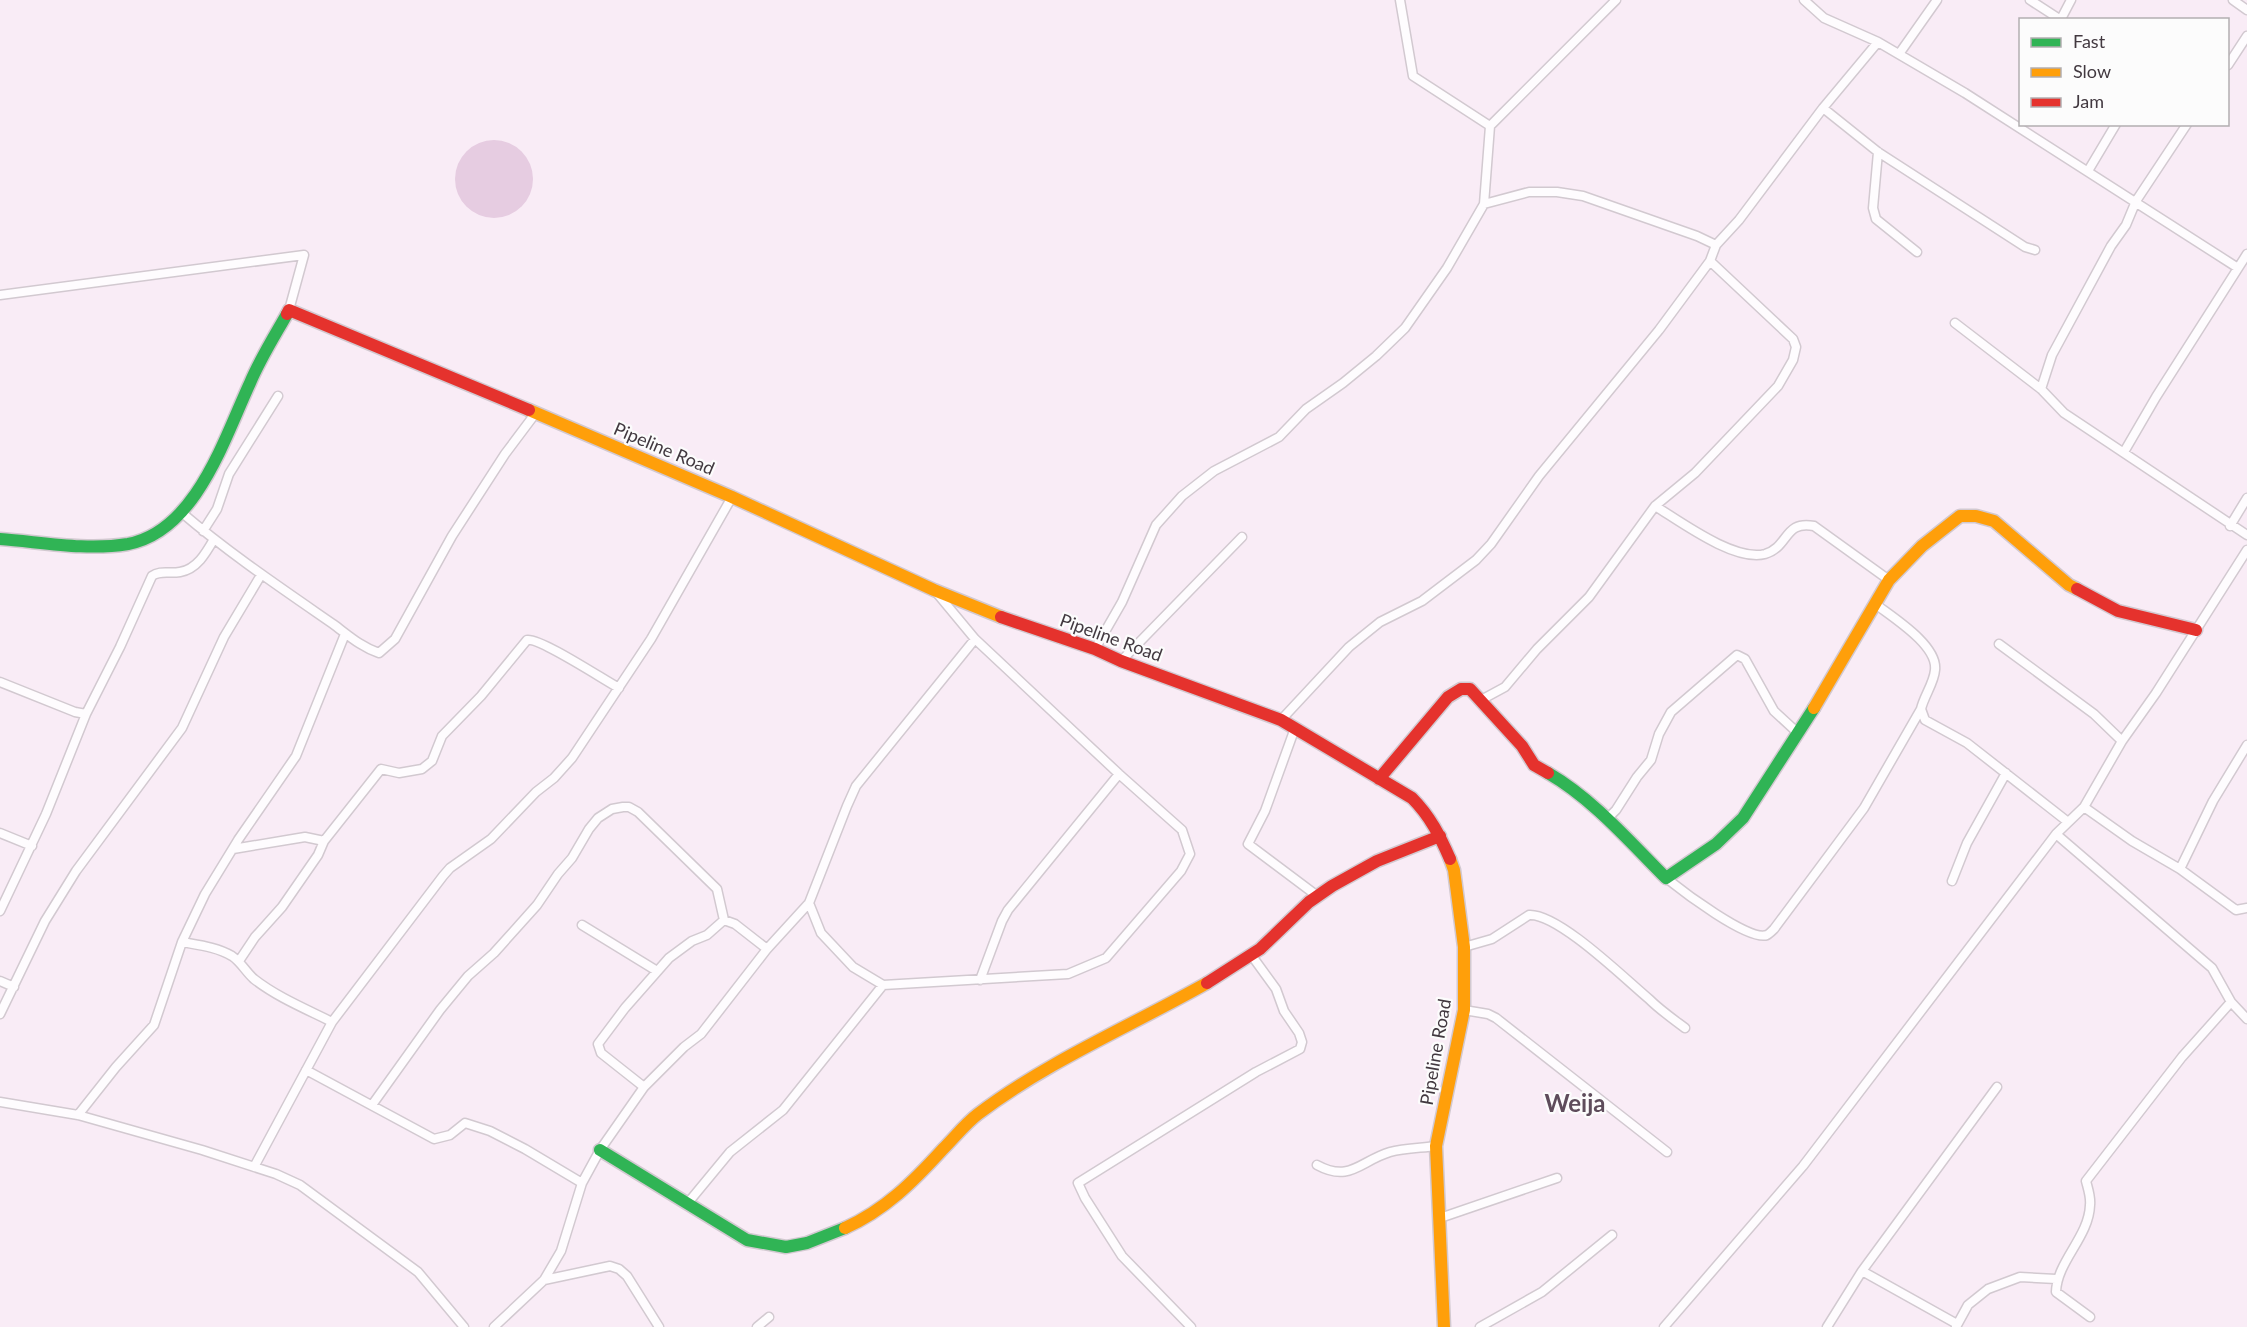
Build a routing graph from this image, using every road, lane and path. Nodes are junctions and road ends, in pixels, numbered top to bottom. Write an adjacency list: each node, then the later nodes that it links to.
1 (1400, 0): 16 (street)
2 (1616, 0): 16 (street)
3 (1804, 0): 12 (street)
4 (1937, 0): 13 (street)
5 (2030, 0): 9 (street)
6 (2071, 0): 10 (street)
7 (2233, 0): 8 (street)
8 (2247, 10)
9 (2059, 18)
10 (2062, 18)
11 (2247, 36): 14 (street)
12 (1878, 42): 13 (street); 15 (street)
13 (1899, 54): 20 (street)
14 (2229, 63)
15 (1823, 108): 19 (street); 23 (street)
16 (1491, 126): 22 (street)
17 (2115, 126): 20 (street)
18 (2186, 126): 21 (street)
19 (1878, 152): 24 (street); 25 (street)
20 (2088, 171): 21 (street)
21 (2136, 201): 28 (street); 32 (street)
22 (1484, 204): 23 (street); 55 (street)
23 (1716, 245): 27 (street)
24 (2035, 250)
25 (1917, 252)
26 (2247, 254): 28 (street)
27 (1710, 261): 38 (street); 62 (street)
28 (2238, 268): 35 (street)
29 (0, 295): 30 (street)
30 (289, 310): 34 (street, Pipeline Road); 39 (street)
31 (1955, 323): 32 (street)
32 (2041, 389): 35 (street)
33 (278, 396): 41 (street)
34 (535, 414): 36 (street, Pipeline Road); 52 (street)
35 (2124, 452): 40 (street)
36 (732, 497): 49 (street, Pipeline Road); 58 (street)
37 (2247, 498): 40 (street)
38 (1655, 506): 48 (street); 59 (street)
39 (181, 512): 41 (street); 44 (street)
40 (2230, 526): 42 (street)
41 (204, 531): 45 (street)
42 (2247, 535)
43 (1242, 537): 56 (street)
44 (0, 539)
45 (214, 539): 47 (street); 61 (street)
46 (2247, 550): 51 (street)
47 (261, 575): 52 (street); 97 (street)
48 (1888, 580): 50 (street); 51 (street)
49 (934, 590): 53 (street); 55 (street, Pipeline Road)
50 (1874, 603): 60 (street); 64 (street)
51 (2196, 630): 65 (street)
52 (345, 634): 78 (street)
53 (975, 639): 68 (street); 83 (street)
54 (1999, 644): 65 (street)
55 (1095, 649): 56 (street, Pipeline Road)
56 (1121, 661): 62 (street, Pipeline Road)
57 (0, 682): 61 (street)
58 (619, 688): 76 (street); 102 (street)
59 (1481, 700): 69 (street); 71 (street)
60 (1921, 709): 67 (street); 80 (street)
61 (86, 714): 77 (street)
62 (1281, 720): 63 (street, Pipeline Road)
63 (1295, 728): 69 (street, Pipeline Road); 82 (street)
64 (1799, 734): 71 (street); 80 (street)
65 (2122, 741): 70 (street)
66 (2247, 745): 79 (street)
67 (2006, 773): 72 (street); 81 (street)
68 (1119, 774): 94 (street); 94 (street)
69 (1379, 779): 75 (street, Pipeline Road)
70 (2085, 807): 72 (street); 79 (street)
71 (1607, 819): 80 (street)
72 (2068, 822): 74 (street)
73 (0, 833): 77 (street)
74 (2056, 834): 98 (street); 133 (street)
75 (1440, 836): 82 (street); 89 (street, Pipeline Road)
76 (324, 840): 78 (street); 92 (street)
77 (32, 846): 85 (street)
78 (233, 849): 88 (street)
79 (2180, 869): 84 (street)
80 (1666, 878)
81 (1952, 881)
82 (1316, 896): 91 (street)
83 (809, 903): 90 (street); 96 (street)
84 (2247, 908)
85 (0, 912)
86 (724, 920): 90 (street); 93 (street); 108 (street)
87 (582, 925): 93 (street)
88 (182, 942): 92 (street); 109 (street)
89 (1464, 947): 99 (street, Pipeline Road); 103 (street)
90 (766, 949): 106 (street)
91 (1252, 956): 117 (street); 130 (street)
92 (239, 961): 102 (street)
93 (657, 971): 106 (street)
94 (980, 980): 96 (street)
95 (0, 981): 97 (street)
96 (883, 985): 117 (street)
97 (14, 987): 100 (street)
98 (2231, 1002): 101 (street); 121 (street)
99 (1464, 1010): 110 (street, Pipeline Road); 112 (street)
100 (0, 1014)
101 (2247, 1019)
102 (332, 1022): 104 (street)
103 (1685, 1028)
104 (306, 1070): 108 (street); 114 (street)
105 (1997, 1087): 120 (street)
106 (644, 1088): 111 (street)
107 (0, 1102): 109 (street)
108 (372, 1105): 116 (street)
109 (78, 1115): 114 (street)
110 (1436, 1146): 113 (street); 118 (street, Pipeline Road)
111 (600, 1150): 116 (street); 117 (street)
112 (1667, 1152)
113 (1317, 1165)
114 (254, 1167): 126 (street)
115 (1557, 1178): 118 (street)
116 (582, 1183): 122 (street)
117 (687, 1204)
118 (1440, 1218): 131 (street, Pipeline Road)
119 (1611, 1235): 132 (street)
120 (1862, 1271): 125 (street); 134 (street)
121 (2056, 1279): 124 (street); 125 (street)
122 (544, 1280): 127 (street); 128 (street)
123 (769, 1317): 129 (street)
124 (2090, 1317)
125 (1957, 1325)
126 (464, 1327)
127 (494, 1327)
128 (659, 1327)
129 (757, 1327)
130 (1191, 1327)
131 (1444, 1327)
132 (1480, 1327)
133 (1664, 1327)
134 (1827, 1327)

